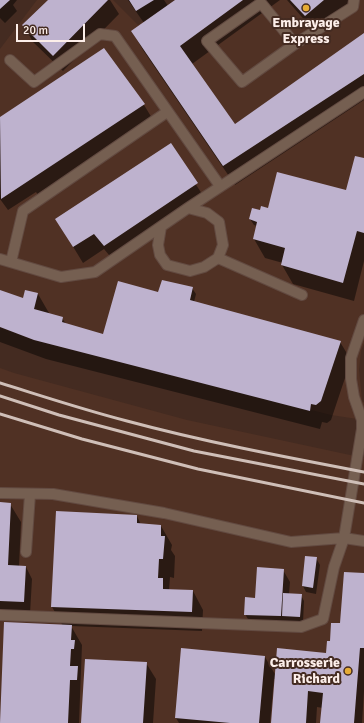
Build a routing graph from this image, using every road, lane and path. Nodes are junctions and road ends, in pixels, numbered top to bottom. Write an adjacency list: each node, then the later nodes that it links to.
1 (354, 0): 2 (lane)
2 (295, 44): 2 (lane)
3 (10, 60): 5 (lane)
4 (364, 92): 6 (lane)
5 (167, 112): 6 (lane); 11 (lane)
6 (220, 186): 7 (lane)
7 (188, 208): 8 (lane); 9 (lane)
8 (161, 227): 9 (lane); 11 (lane)
9 (218, 258): 12 (lane)
10 (0, 259): 11 (lane)
11 (11, 262)
12 (302, 295)
13 (364, 320): 16 (lane)
14 (0, 493): 15 (lane)
15 (30, 494): 16 (lane); 18 (lane)
16 (344, 538): 17 (lane); 19 (lane)
17 (364, 541)
18 (26, 552)
19 (0, 615)

